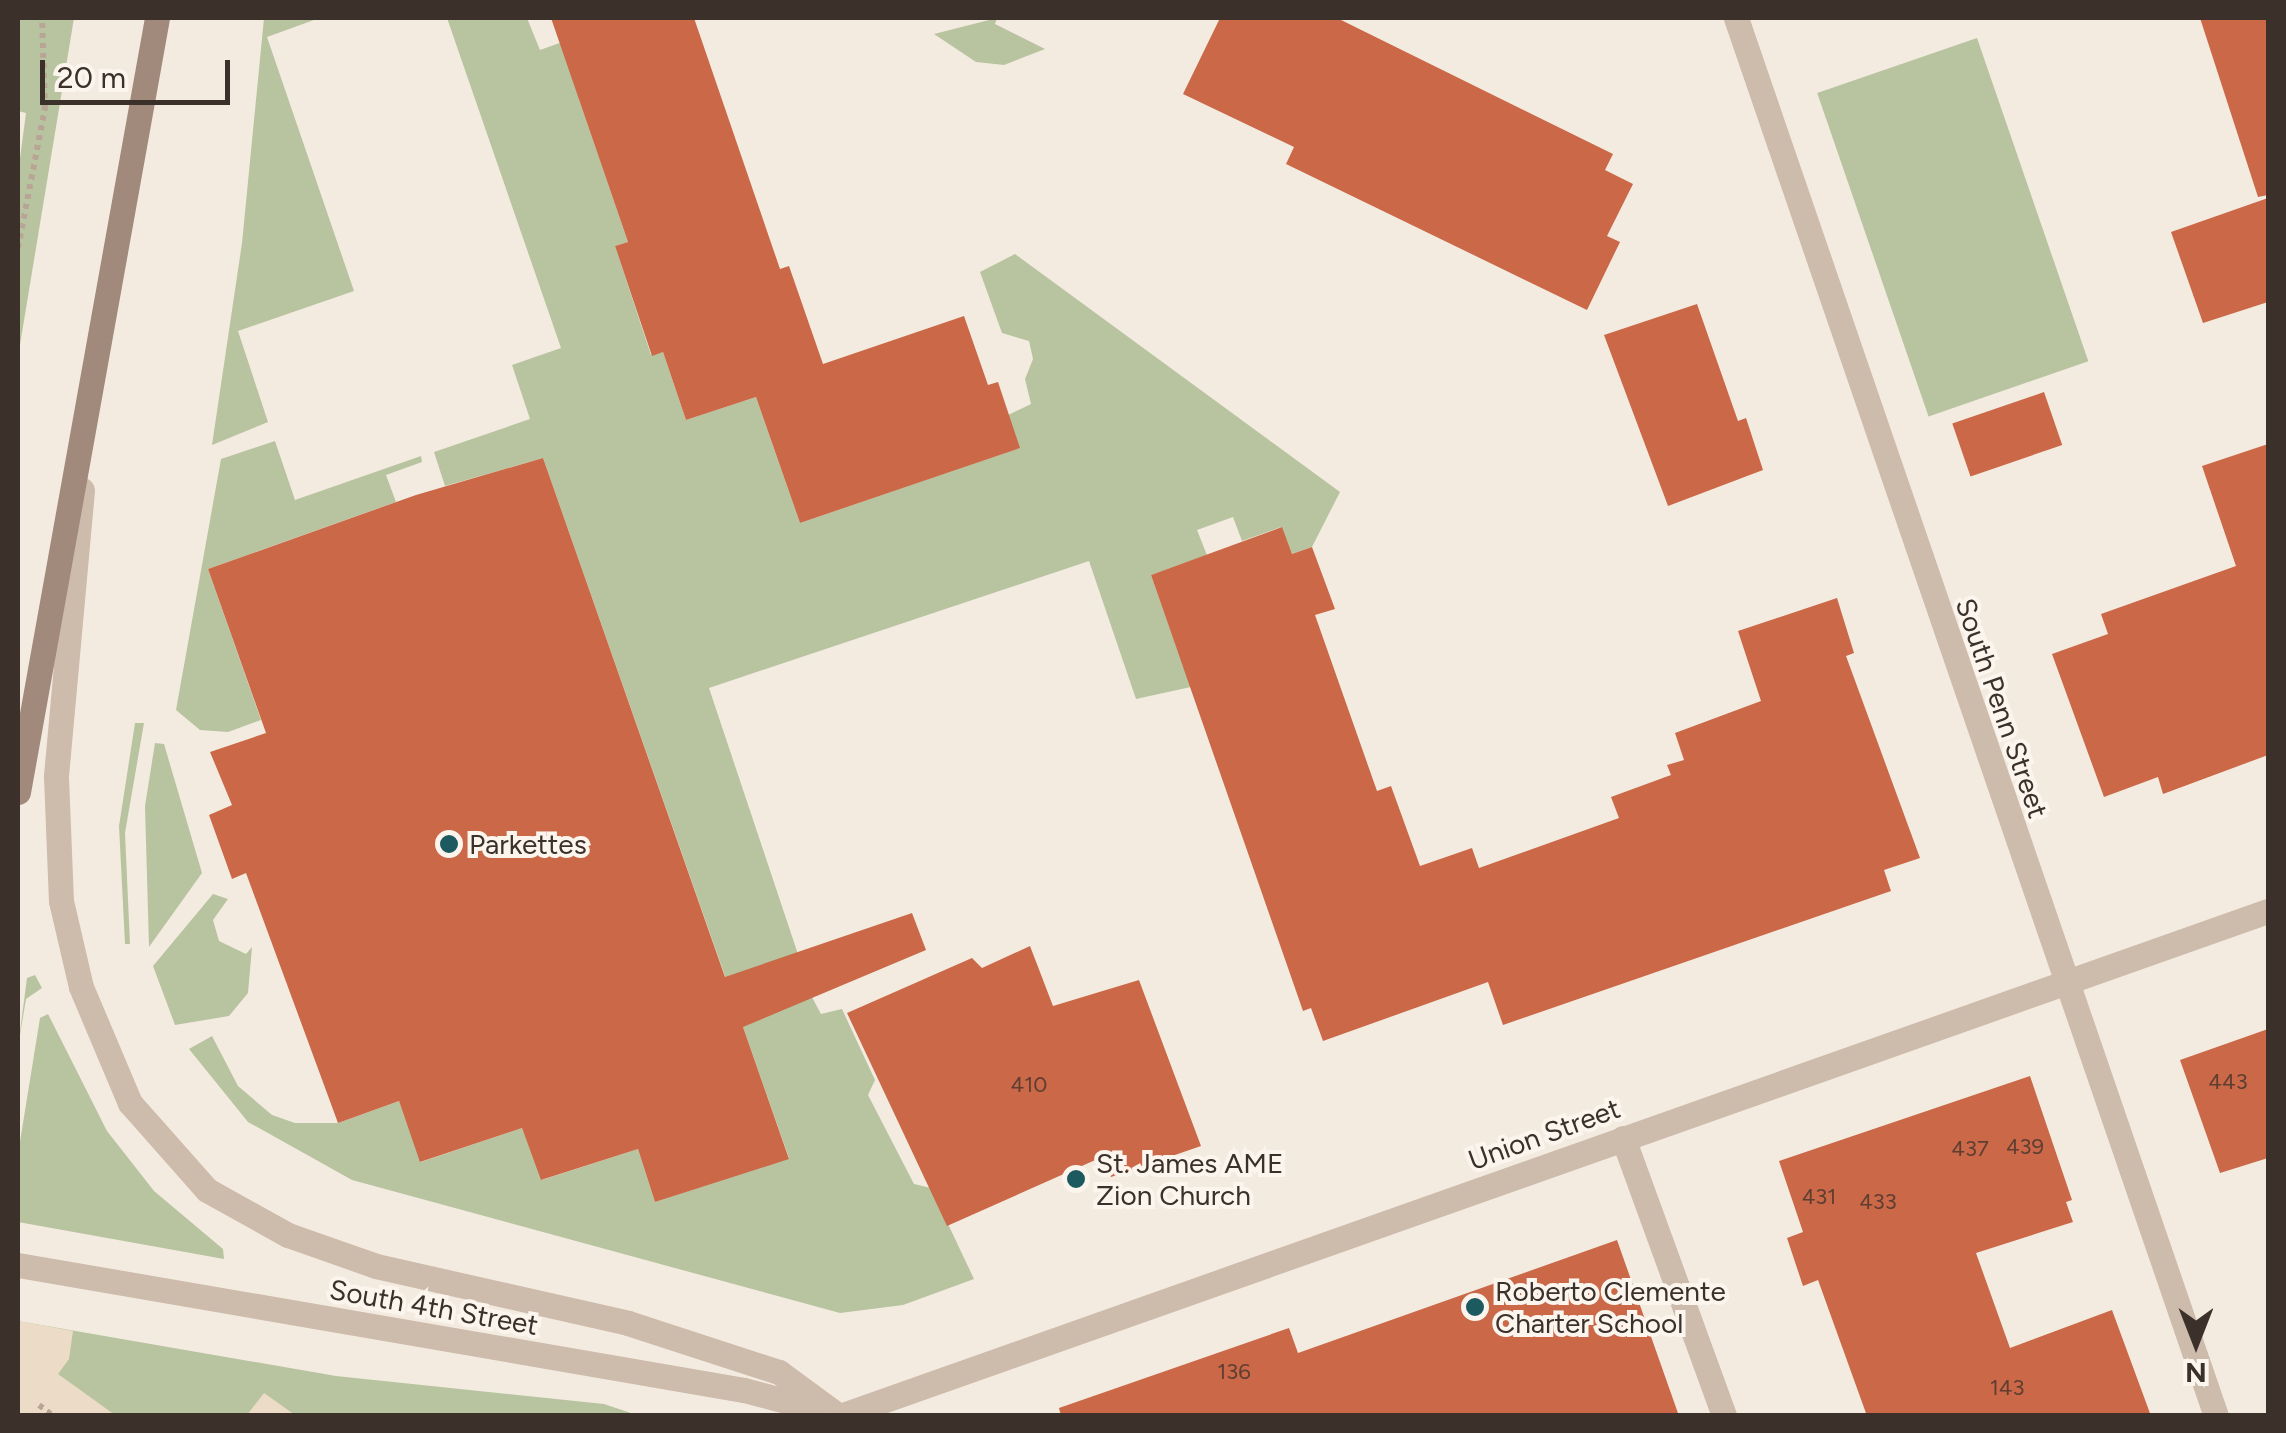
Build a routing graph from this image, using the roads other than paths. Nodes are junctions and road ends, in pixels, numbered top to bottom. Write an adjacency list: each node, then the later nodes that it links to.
1 (157, 18): 3 (main road)
2 (1736, 18): 6 (street, South Penn Street)
3 (88, 420): 4 (main road); 9 (street)
4 (18, 792)
5 (2268, 910): 6 (street, Union Street)
6 (2064, 982): 7 (street, Union Street); 11 (street, South Penn Street)
7 (1623, 1138): 9 (street, Union Street); 10 (street)
8 (18, 1266): 9 (street, South 4th Street)
9 (839, 1416)
10 (1724, 1416)
11 (2216, 1416)

